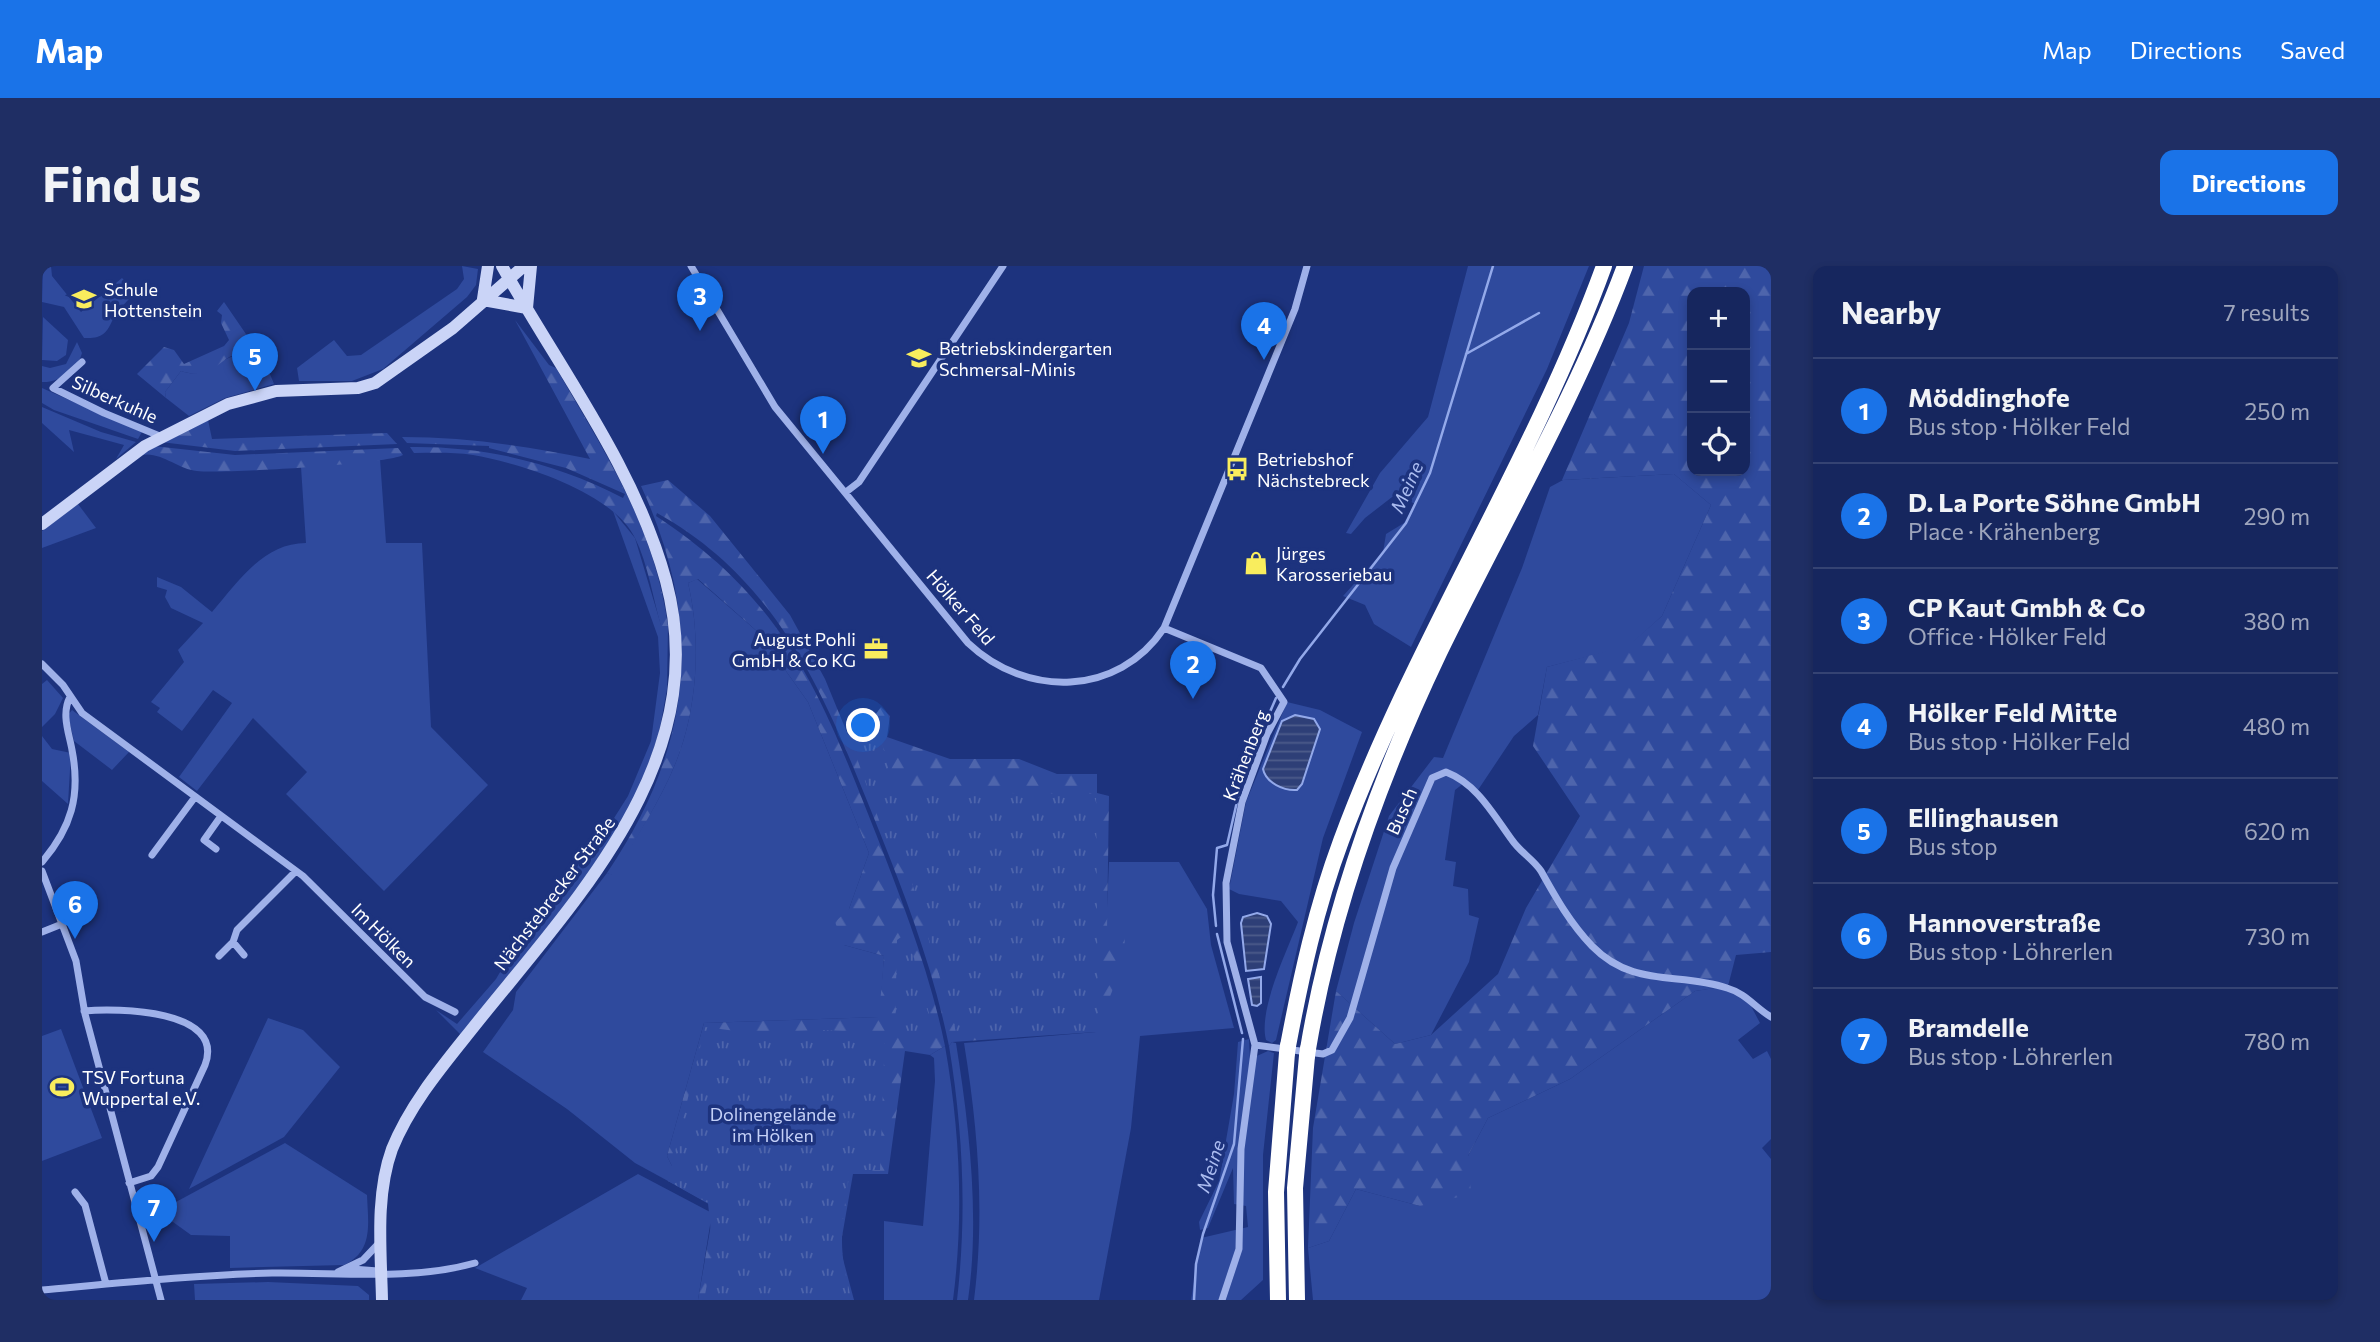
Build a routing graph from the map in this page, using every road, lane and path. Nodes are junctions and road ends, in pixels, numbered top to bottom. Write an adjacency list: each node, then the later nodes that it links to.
1 (488, 266): 11 (main road)
2 (502, 266): 10 (main road, Nächstebrecker Straße)
3 (524, 266): 10 (main road)
4 (531, 266): 12 (main road)
5 (691, 266): 15 (street, Hölker Feld)
6 (1003, 266): 15 (street)
7 (1307, 266): 17 (street, Hölker Feld)
8 (1604, 266): 49 (highway)
9 (1625, 266): 50 (highway)
10 (510, 279): 11 (main road); 12 (main road, Nächstebrecker Straße)
11 (483, 300): 12 (main road); 14 (main road)
12 (527, 308): 38 (main road, Nächstebrecker Straße)
13 (82, 362): 14 (street, Silberkuhle)
14 (162, 437): 16 (main road)
15 (846, 492): 17 (street, Hölker Feld)
16 (42, 524)
17 (1164, 628): 35 (street, Krähenberg)
18 (42, 664): 19 (street, Im Hölken)
19 (70, 697): 20 (street, Im Hölken); 24 (street)
20 (195, 797): 21 (street, Im Hölken); 23 (street)
21 (221, 816): 22 (street); 26 (street, Im Hölken)
22 (216, 849)
23 (152, 855)
24 (42, 862)
25 (42, 871): 27 (street)
26 (296, 871): 29 (street); 33 (street, Im Hölken)
27 (62, 924): 28 (street); 32 (street)
28 (42, 932)
29 (233, 942): 30 (street); 31 (street)
30 (244, 954)
31 (219, 956)
32 (84, 1011): 36 (street); 36 (street)
33 (455, 1012)
34 (1771, 1017): 35 (street, Busch)
35 (1255, 1045): 48 (street)
36 (129, 1183): 43 (street)
37 (75, 1192): 44 (street)
38 (381, 1241): 40 (street); 41 (main road, Nächstebrecker Straße)
39 (475, 1263): 41 (street)
40 (348, 1269): 41 (street); 42 (street)
41 (382, 1272): 42 (street); 47 (main road, Nächstebrecker Straße)
42 (337, 1273): 43 (street)
43 (156, 1280): 44 (street); 46 (street)
44 (106, 1284): 45 (street)
45 (42, 1290)
46 (161, 1300)
47 (382, 1300)
48 (1222, 1300)
49 (1278, 1300)
50 (1297, 1300)

